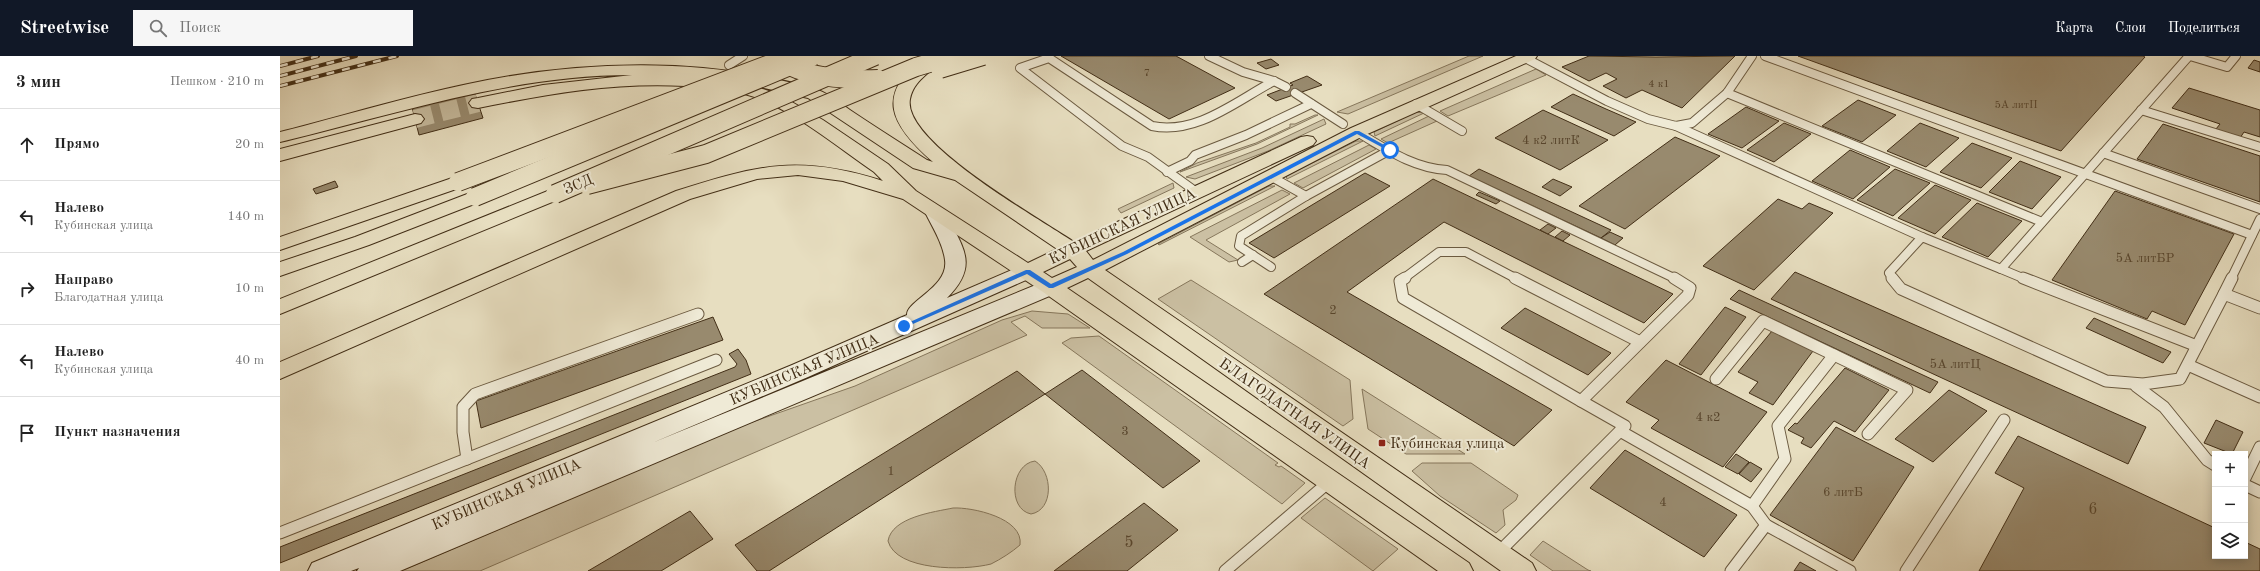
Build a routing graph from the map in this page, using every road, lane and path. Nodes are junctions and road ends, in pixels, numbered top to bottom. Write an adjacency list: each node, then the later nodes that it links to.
1 (609, 56): 29 (main road)
2 (772, 56): 8 (main road, bridge)
3 (791, 56): 48 (main road, bridge)
4 (814, 56): 53 (main road, ЗСД, bridge)
5 (875, 56): 39 (main road, ЗСД, bridge)
6 (937, 56): 36 (main road)
7 (953, 56): 39 (main road, bridge)
8 (983, 56)
9 (1209, 56): 17 (lane)
10 (1500, 56): 27 (main road, КУБИНСКАЯ УЛИЦА)
11 (1752, 56): 20 (lane)
12 (1765, 56): 35 (lane)
13 (2190, 56): 14 (lane); 24 (lane)
14 (2236, 56)
15 (1527, 57): 23 (main road, КУБИНСКАЯ УЛИЦА); 26 (lane)
16 (736, 61): 29 (main road); 36 (main road)
17 (1274, 81): 18 (lane); 34 (lane)
18 (1286, 87)
19 (1295, 93): 22 (lane)
20 (1727, 93): 26 (lane); 45 (lane)
21 (478, 102): 40 (main road)
22 (1311, 104): 27 (lane); 34 (lane)
23 (1416, 104): 27 (main road, КУБИНСКАЯ УЛИЦА); 28 (lane)
24 (2141, 110): 30 (lane); 32 (lane)
25 (415, 119): 33 (main road)
26 (1676, 126): 47 (lane)
27 (1350, 128): 31 (lane); 37 (main road, КУБИНСКАЯ УЛИЦА); 38 (main road, КУБИНСКАЯ УЛИЦА)
28 (1462, 131)
29 (280, 136)
30 (2260, 147)
31 (1390, 150): 41 (lane); 62 (lane)
32 (2103, 153): 35 (lane); 42 (lane)
33 (280, 155)
34 (1167, 172): 38 (lane)
35 (2084, 174): 45 (lane); 46 (lane)
36 (958, 175): 50 (main road, БЛАГОДАТНАЯ УЛИЦА)
37 (1270, 176): 41 (lane); 50 (main road, КУБИНСКАЯ УЛИЦА)
38 (1195, 191): 50 (main road, КУБИНСКАЯ УЛИЦА)
39 (555, 194): 58 (main road, ЗСД)
40 (909, 195): 43 (main road); 67 (main road)
41 (1306, 196): 49 (lane)
42 (2260, 209)
43 (936, 214): 55 (main road); 61 (main road)
44 (2260, 219): 46 (lane)
45 (2042, 222): 54 (lane)
46 (2252, 235): 57 (lane)
47 (1922, 237): 54 (lane); 69 (lane)
48 (280, 244)
49 (1253, 255): 51 (lane); 52 (lane)
50 (1081, 259): 55 (main road, КУБИНСКАЯ УЛИЦА); 56 (main road, КУБИНСКАЯ УЛИЦА); 85 (main road, БЛАГОДАТНАЯ УЛИЦА)
51 (1242, 262)
52 (1271, 267)
53 (280, 269)
54 (2001, 269): 63 (lane)
55 (1028, 271): 56 (main road); 61 (main road, КУБИНСКАЯ УЛИЦА)
56 (1051, 286): 79 (main road); 87 (main road, КУБИНСКАЯ УЛИЦА)
57 (2224, 294): 59 (lane); 63 (lane)
58 (280, 307)
59 (2260, 308)
60 (698, 314): 76 (lane)
61 (904, 326): 86 (main road, КУБИНСКАЯ УЛИЦА)
62 (1640, 342): 71 (lane); 71 (lane)
63 (2197, 346): 66 (lane)
64 (1834, 355): 68 (lane); 74 (lane); 82 (lane)
65 (716, 360): 76 (lane)
66 (2188, 365): 69 (lane); 70 (lane)
67 (280, 371)
68 (1716, 379)
69 (2136, 386): 77 (lane)
70 (2260, 397)
71 (1581, 401): 73 (lane)
72 (2004, 420): 93 (lane)
73 (1620, 431): 82 (lane); 85 (lane)
74 (1868, 434)
75 (2260, 447): 78 (lane)
76 (467, 459): 84 (lane)
77 (2212, 463)
78 (2248, 472)
79 (1330, 481): 88 (lane); 89 (main road)
80 (2248, 486): 81 (lane)
81 (2260, 492)
82 (1752, 506): 83 (lane)
83 (1766, 525): 91 (lane); 92 (lane)
84 (280, 533)
85 (1497, 554): 90 (main road, БЛАГОДАТНАЯ УЛИЦА)
86 (322, 571)
87 (371, 571)
88 (1225, 571)
89 (1459, 571)
90 (1522, 571)
91 (1731, 571)
92 (1850, 571)
93 (1906, 571)

